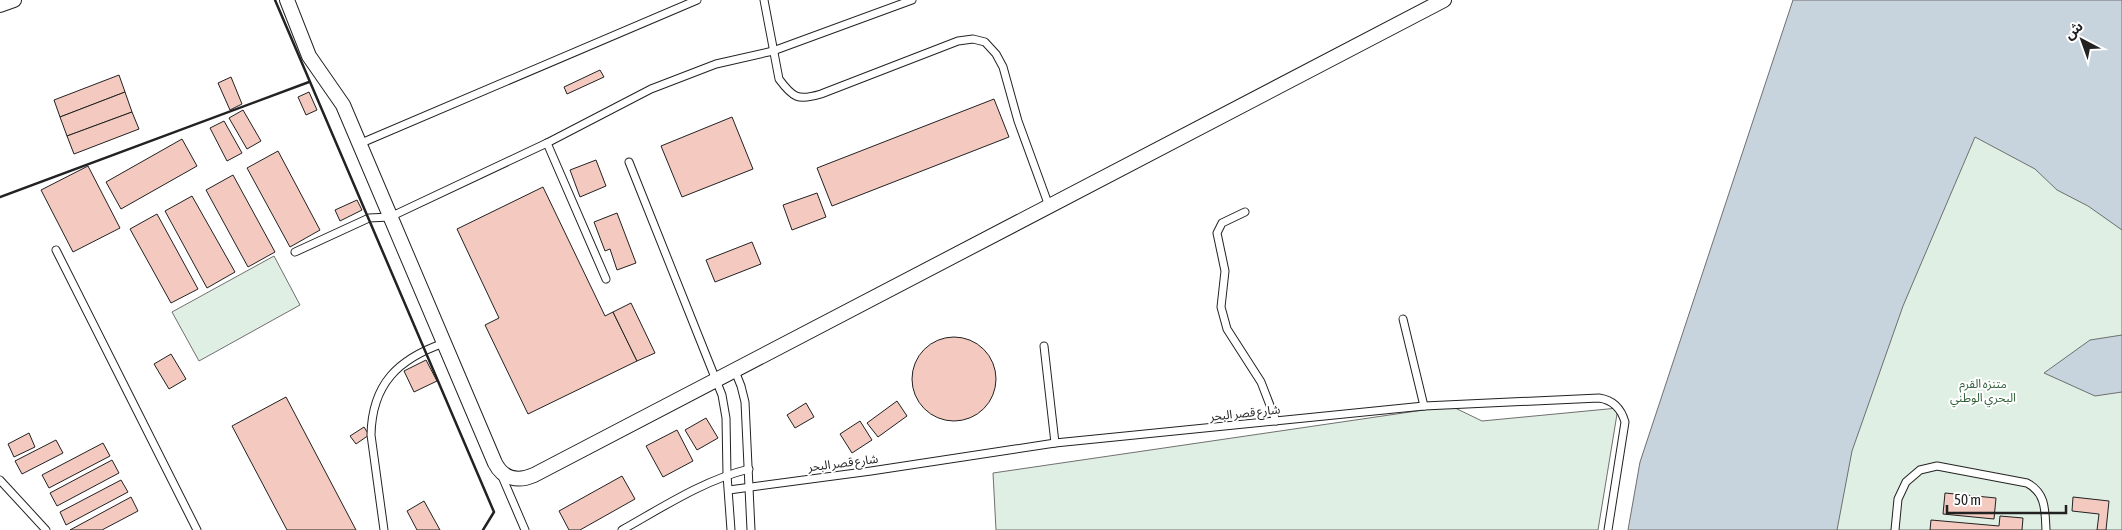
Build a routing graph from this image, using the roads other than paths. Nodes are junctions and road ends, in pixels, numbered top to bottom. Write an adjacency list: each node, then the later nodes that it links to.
1 (14, 0): 7 (street)
2 (287, 0): 10 (street)
3 (697, 0): 10 (lane)
4 (764, 0): 8 (lane)
5 (912, 0): 8 (lane)
6 (1444, 0): 12 (street)
7 (0, 5)
8 (773, 51): 9 (lane); 12 (lane)
9 (547, 143): 14 (lane); 17 (lane)
10 (359, 144): 14 (street)
11 (629, 162): 22 (lane)
12 (1049, 206): 21 (street)
13 (1245, 212): 24 (lane)
14 (390, 217): 16 (lane); 19 (street)
15 (56, 250): 33 (lane)
16 (294, 252)
17 (606, 279)
18 (1403, 319): 23 (lane)
19 (444, 343): 26 (street); 34 (lane)
20 (1044, 346): 25 (lane)
21 (735, 371): 22 (street); 27 (lane)
22 (716, 381): 26 (street); 28 (lane)
23 (1424, 406): 24 (lane, شارع قصر البحر); 39 (lane, شارع قصر البحر)
24 (1276, 421): 25 (lane, شارع قصر البحر)
25 (1054, 443): 30 (lane, شارع قصر البحر)
26 (498, 469): 35 (lane)
27 (750, 469): 28 (lane); 30 (lane)
28 (726, 475): 31 (lane); 36 (lane)
29 (0, 480): 32 (lane)
30 (750, 486): 31 (lane, شارع قصر البحر); 38 (lane)
31 (729, 490): 37 (lane)
32 (46, 530)
33 (197, 530)
34 (384, 530)
35 (525, 530)
36 (622, 530)
37 (730, 530)
38 (751, 530)
39 (1608, 530)
40 (1895, 530): 41 (lane)
41 (2046, 530)

